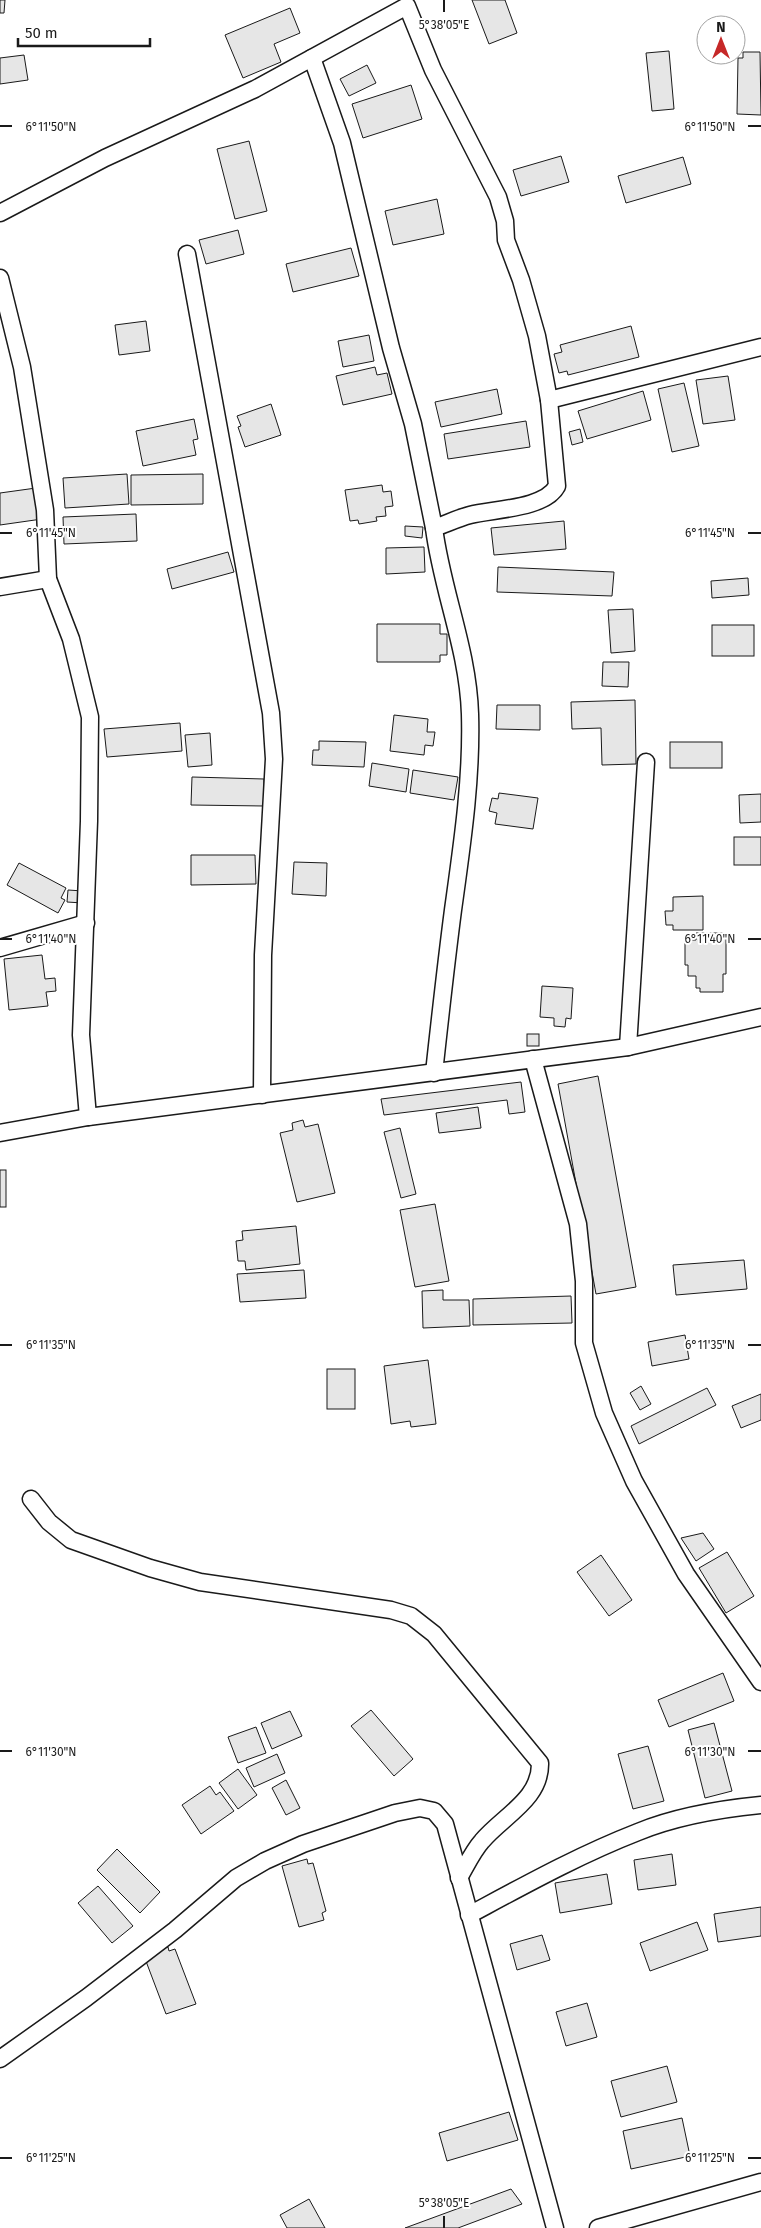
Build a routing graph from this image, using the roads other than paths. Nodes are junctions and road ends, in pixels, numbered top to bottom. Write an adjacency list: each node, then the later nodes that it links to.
1 (408, 2): 2 (street); 7 (street)
2 (312, 58): 3 (street); 8 (street)
3 (0, 213)
4 (187, 254): 18 (street)
5 (0, 278): 9 (street)
6 (761, 347): 7 (street)
7 (549, 400): 8 (street)
8 (434, 528): 17 (street)
9 (48, 579): 10 (street); 12 (street)
10 (0, 587)
11 (646, 762): 15 (street)
12 (86, 923): 13 (street); 19 (street)
13 (0, 948)
14 (761, 1017): 15 (street)
15 (628, 1047): 16 (street)
16 (533, 1059): 17 (street); 22 (street)
17 (434, 1073): 18 (street)
18 (262, 1095): 19 (street)
19 (88, 1117): 20 (street)
20 (0, 1133)
21 (31, 1499): 24 (street)
22 (761, 1682)
23 (761, 1805): 25 (street)
24 (459, 1878): 25 (street); 26 (street)
25 (469, 1915): 29 (street)
26 (0, 2059)
27 (761, 2182): 28 (street)
28 (606, 2227)
29 (555, 2228)

